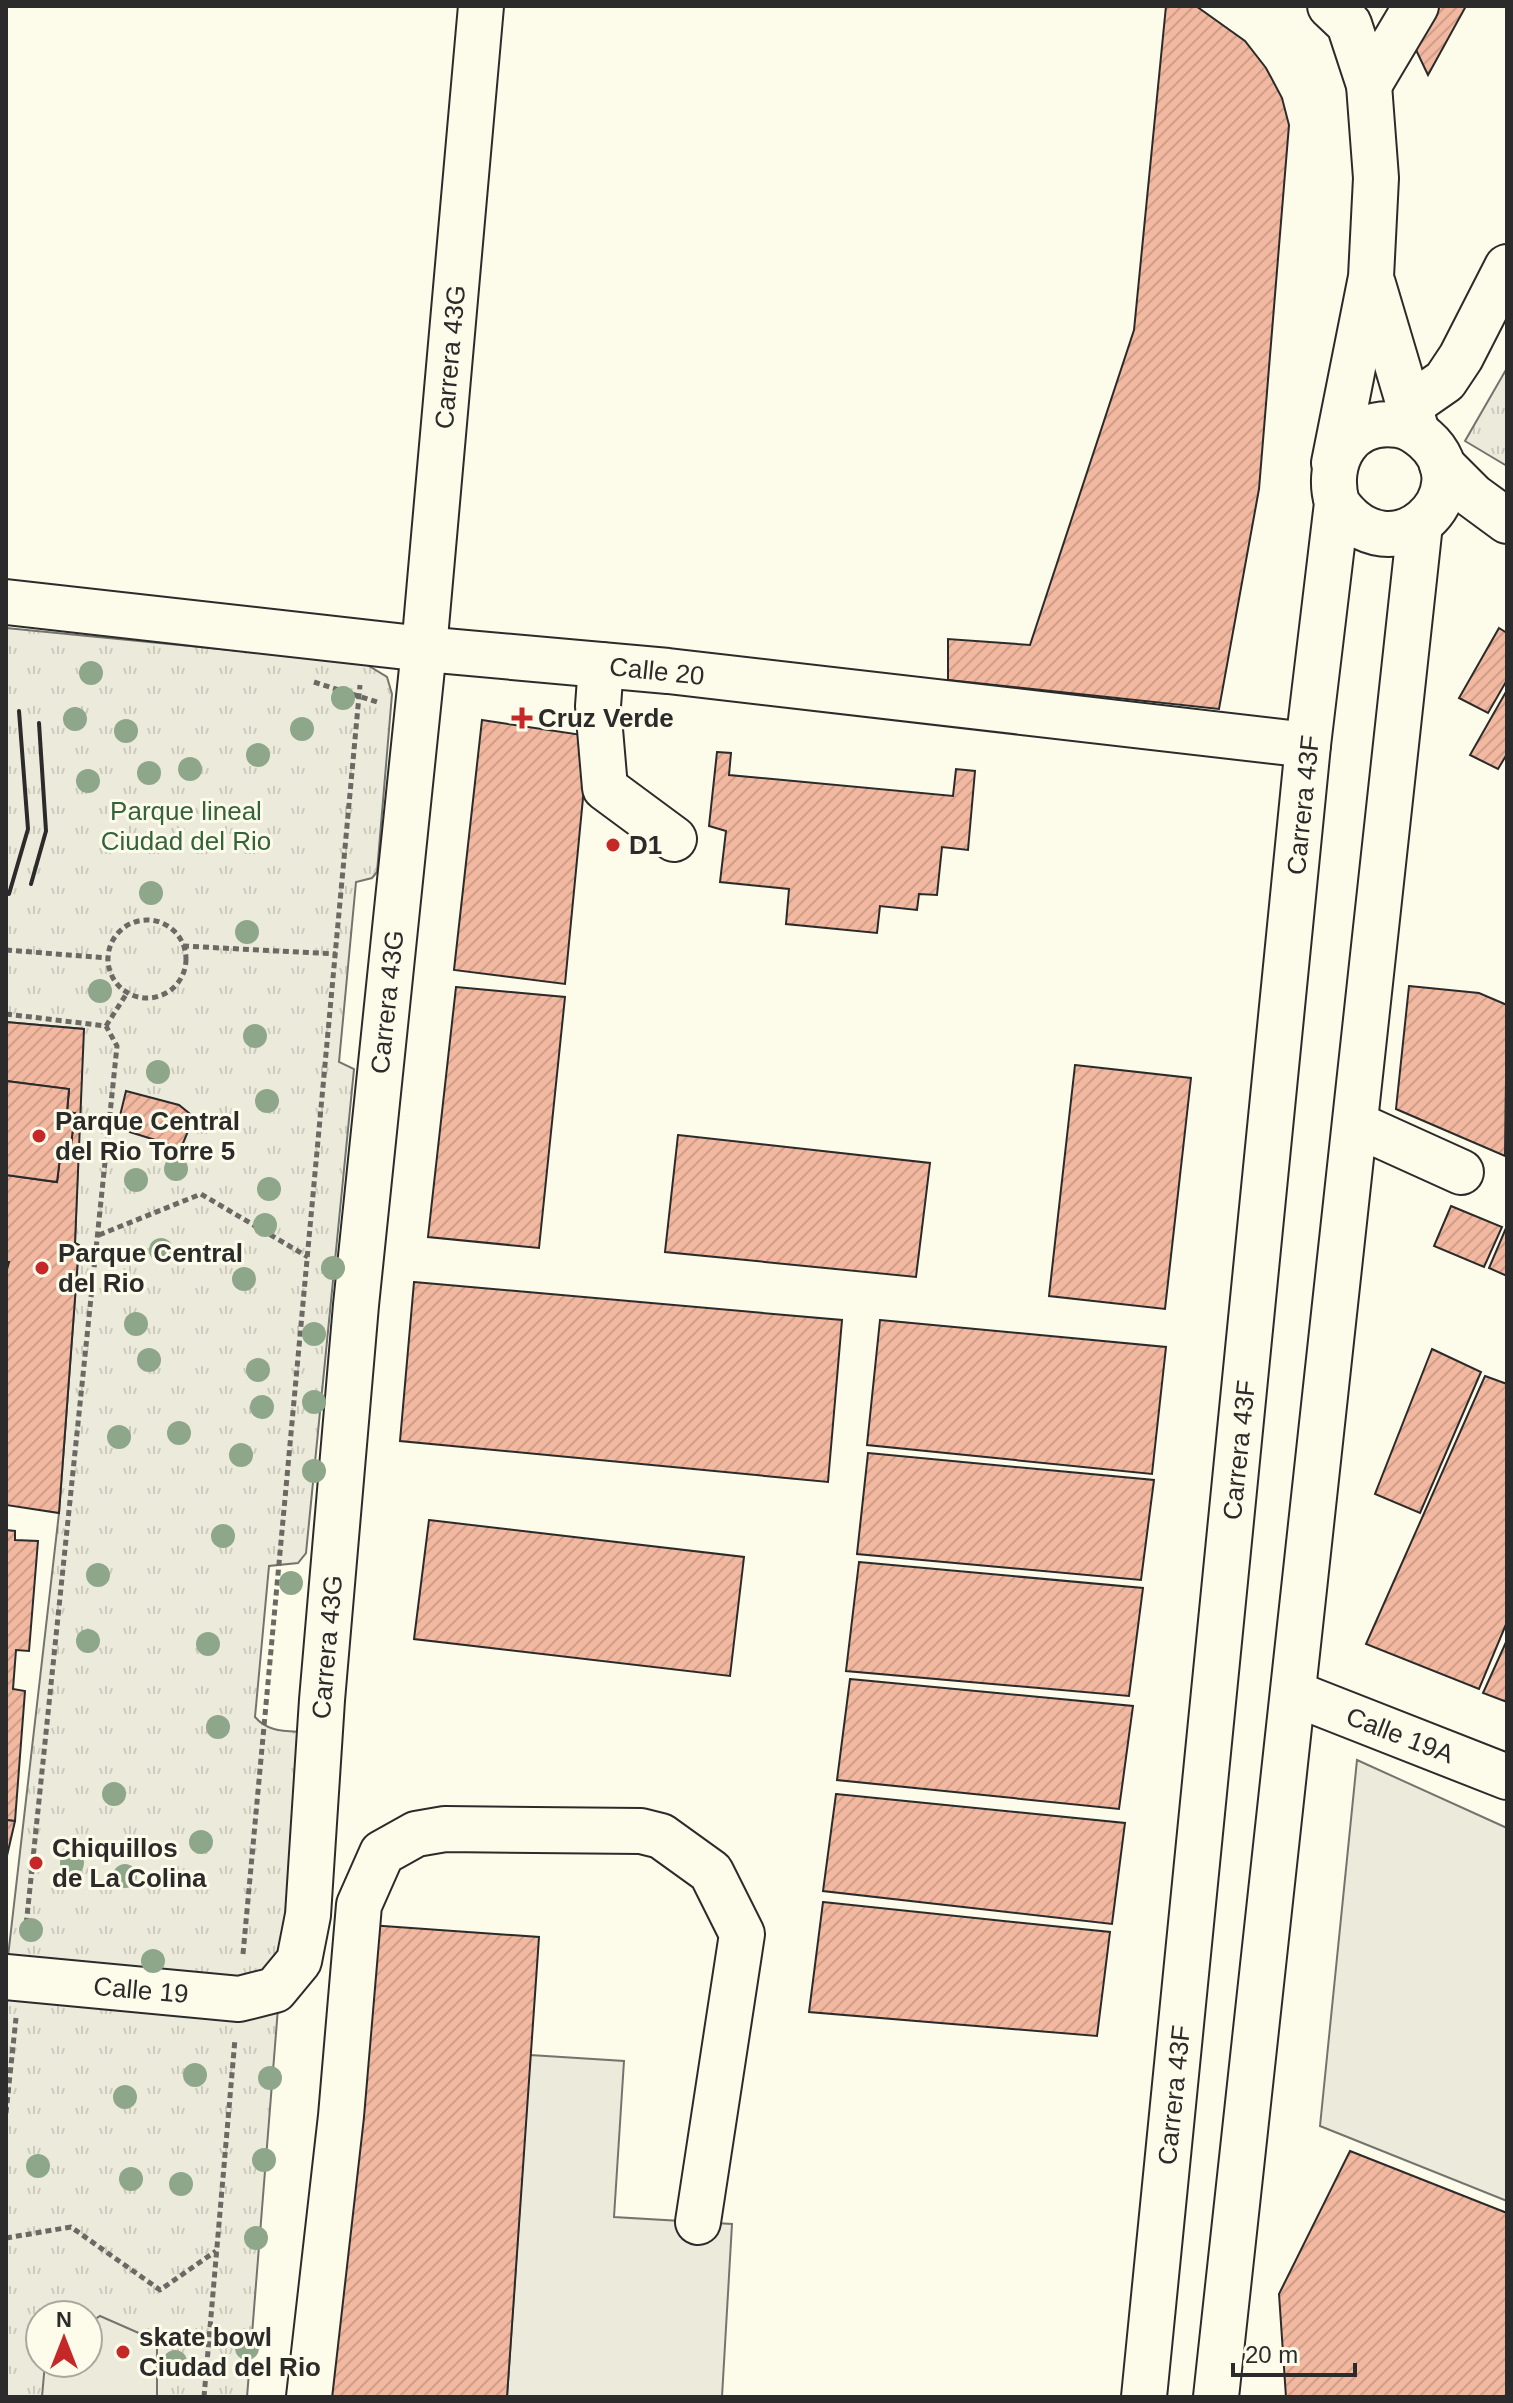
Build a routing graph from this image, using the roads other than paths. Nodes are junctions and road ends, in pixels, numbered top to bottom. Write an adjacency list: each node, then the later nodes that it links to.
1 (481, 6): 12 (street, Carrera 43G)
2 (1416, 6): 4 (street)
3 (1340, 15): 4 (street, Carrera 43F)
4 (1369, 85): 6 (street, Carrera 43F)
5 (1507, 267): 7 (street)
6 (1371, 277): 7 (street, Carrera 43F); 8 (street, Carrera 43F)
7 (1423, 435): 8 (street); 9 (street); 10 (street)
8 (1335, 483): 9 (street); 14 (street, Carrera 43F)
9 (1426, 519): 10 (street); 16 (street)
10 (1507, 522)
11 (6, 602): 12 (street, Calle 20)
12 (424, 649): 13 (street, Calle 20); 21 (street, Carrera 43G)
13 (601, 665): 14 (street, Calle 20); 15 (street)
14 (1308, 745): 24 (street, Carrera 43F)
15 (674, 839)
16 (1355, 1124): 17 (street); 18 (street)
17 (1461, 1172)
18 (1293, 1693): 19 (street, Calle 19A); 25 (street)
19 (1507, 1777)
20 (13, 1978): 21 (street, Calle 19)
21 (257, 1994)
22 (698, 2222): 23 (street)
23 (309, 2397)
24 (1144, 2397)
25 (1216, 2397)

